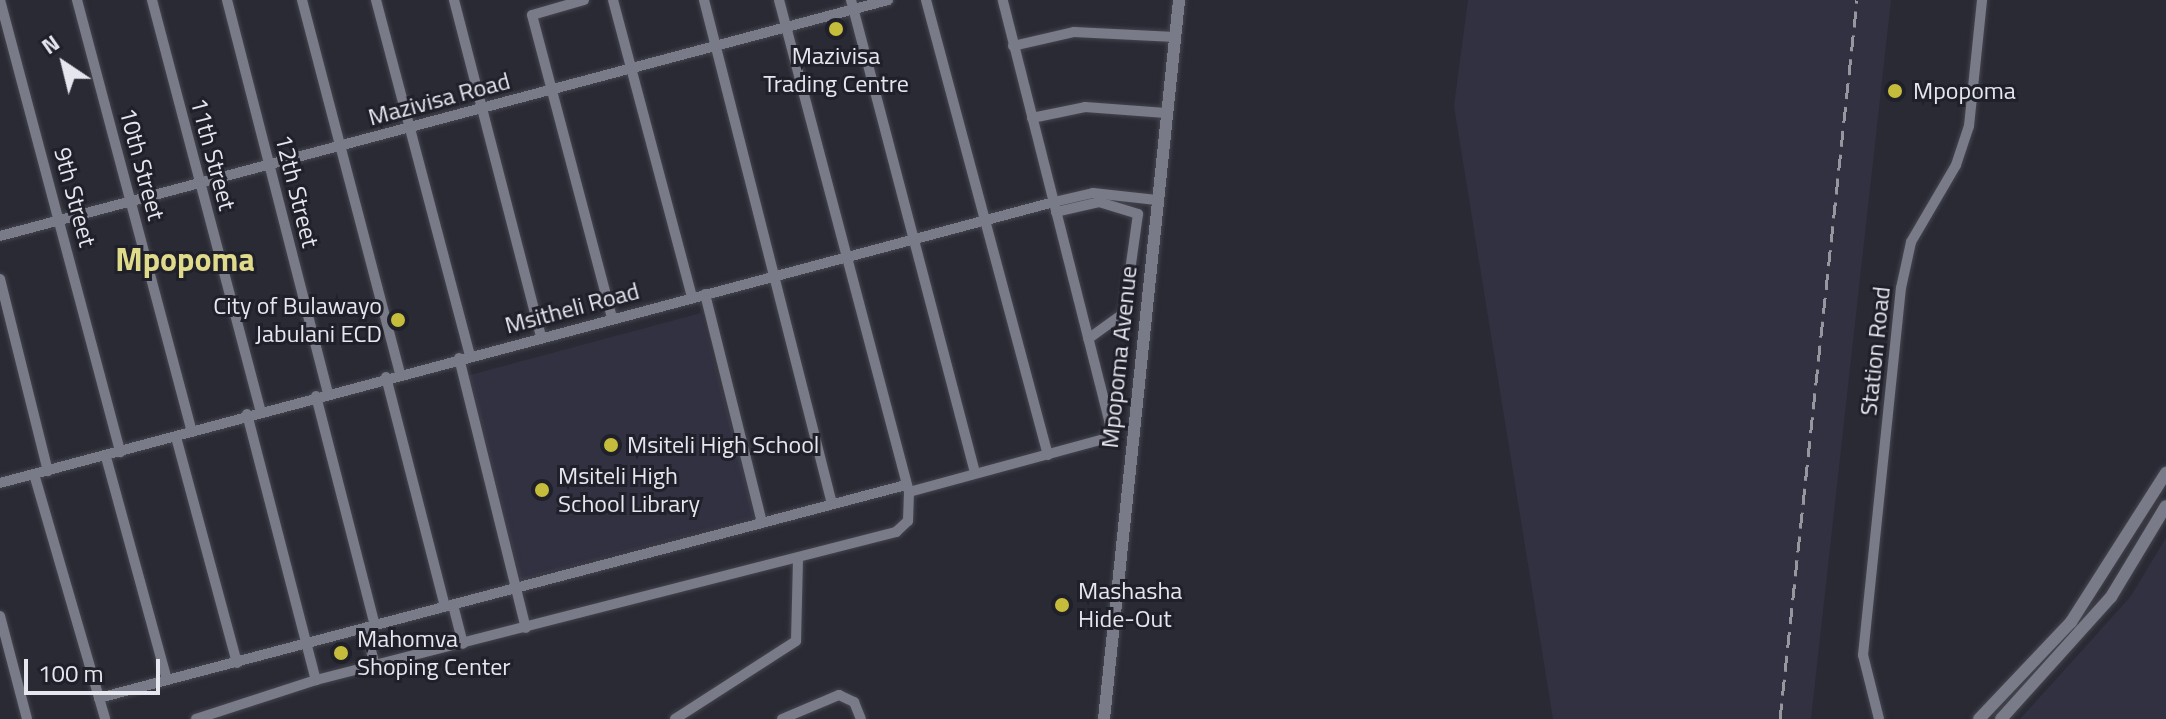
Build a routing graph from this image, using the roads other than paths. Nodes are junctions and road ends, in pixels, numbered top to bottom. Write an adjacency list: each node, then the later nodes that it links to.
1 (0, 0): 34 (street, 9th Street)
2 (77, 0): 32 (street, 10th Street)
3 (152, 0): 30 (street, 11th Street)
4 (227, 0): 29 (street, 12th Street)
5 (302, 0): 28 (street)
6 (376, 0): 27 (street)
7 (454, 0): 24 (street)
8 (584, 0): 23 (street)
9 (613, 0): 22 (street)
10 (704, 0): 20 (street)
11 (779, 0): 18 (street)
12 (888, 0): 17 (street, Mazivisa Road)
13 (926, 0): 35 (street)
14 (1003, 0): 21 (street)
15 (1179, 0): 19 (street, Mpopoma Avenue)
16 (1982, 0): 88 (street, Station Road)
17 (852, 5): 18 (street, Mazivisa Road); 37 (street)
18 (786, 27): 20 (street, Mazivisa Road); 38 (street)
19 (1175, 37): 21 (street); 25 (street, Mpopoma Avenue)
20 (716, 45): 22 (street, Mazivisa Road); 39 (street)
21 (1013, 46): 26 (street)
22 (632, 69): 23 (street, Mazivisa Road); 42 (street)
23 (552, 90): 24 (street, Mazivisa Road); 43 (street)
24 (483, 108): 27 (street, Mazivisa Road); 44 (street)
25 (1166, 113): 26 (street); 31 (street, Mpopoma Avenue)
26 (1032, 118): 33 (street)
27 (410, 128): 28 (street, Mazivisa Road); 46 (street)
28 (340, 146): 29 (street, Mazivisa Road); 47 (street)
29 (270, 165): 30 (street, Mazivisa Road); 49 (street, 12th Street)
30 (200, 183): 32 (street, Mazivisa Road); 51 (street, 11th Street)
31 (1157, 200): 33 (street, Msitheli Road); 87 (street, Mpopoma Avenue)
32 (133, 203): 34 (street, Mazivisa Road); 53 (street, 10th Street)
33 (1055, 207): 35 (street, Msitheli Road); 45 (street); 45 (street)
34 (61, 220): 36 (street, Mazivisa Road); 55 (street, 9th Street)
35 (985, 221): 37 (street, Msitheli Road); 56 (street)
36 (0, 236)
37 (915, 239): 38 (street, Msitheli Road); 59 (street)
38 (844, 257): 39 (street, Msitheli Road); 63 (street)
39 (776, 275): 41 (street, Msitheli Road); 64 (street)
40 (0, 279): 58 (street)
41 (705, 294): 42 (street, Msitheli Road); 66 (street)
42 (692, 297): 43 (street, Msitheli Road)
43 (612, 318): 44 (street, Msitheli Road)
44 (541, 337): 46 (street, Msitheli Road)
45 (1088, 339): 56 (street)
46 (465, 356): 47 (street, Msitheli Road); 68 (street)
47 (400, 374): 48 (street, Msitheli Road)
48 (386, 377): 49 (street, Msitheli Road); 69 (street)
49 (328, 392): 50 (street, Msitheli Road)
50 (316, 396): 51 (street, Msitheli Road); 71 (street)
51 (260, 410): 52 (street, Msitheli Road)
52 (247, 414): 53 (street, Msitheli Road); 74 (street)
53 (192, 432): 54 (street, Msitheli Road)
54 (176, 437): 55 (street, Msitheli Road); 75 (street)
55 (120, 452): 57 (street, Msitheli Road)
56 (1048, 455): 59 (street)
57 (106, 457): 58 (street, Msitheli Road); 77 (street)
58 (48, 471): 61 (street, Msitheli Road)
59 (975, 471): 63 (street)
60 (2166, 473): 89 (street)
61 (34, 474): 62 (street, Msitheli Road); 79 (street)
62 (0, 483)
63 (907, 488): 64 (street); 67 (street)
64 (832, 504): 66 (street)
65 (2166, 506): 90 (street)
66 (762, 523): 68 (street)
67 (798, 558): 72 (street); 84 (street)
68 (517, 588): 69 (street); 72 (street)
69 (449, 606): 71 (street); 73 (street)
70 (0, 616): 81 (street)
71 (370, 627): 74 (street); 76 (street)
72 (526, 628): 73 (street)
73 (463, 644): 76 (street)
74 (306, 645): 75 (street); 78 (street)
75 (237, 663): 77 (street)
76 (375, 666): 78 (street)
77 (167, 680): 79 (street)
78 (316, 680): 80 (street)
79 (99, 698): 82 (street)
80 (212, 717): 83 (street)
81 (27, 719)
82 (105, 719)
83 (196, 719)
84 (675, 719)
85 (782, 719): 86 (street)
86 (861, 719)
87 (1104, 719)
88 (1879, 719)
89 (1979, 719)
90 (2001, 719)

